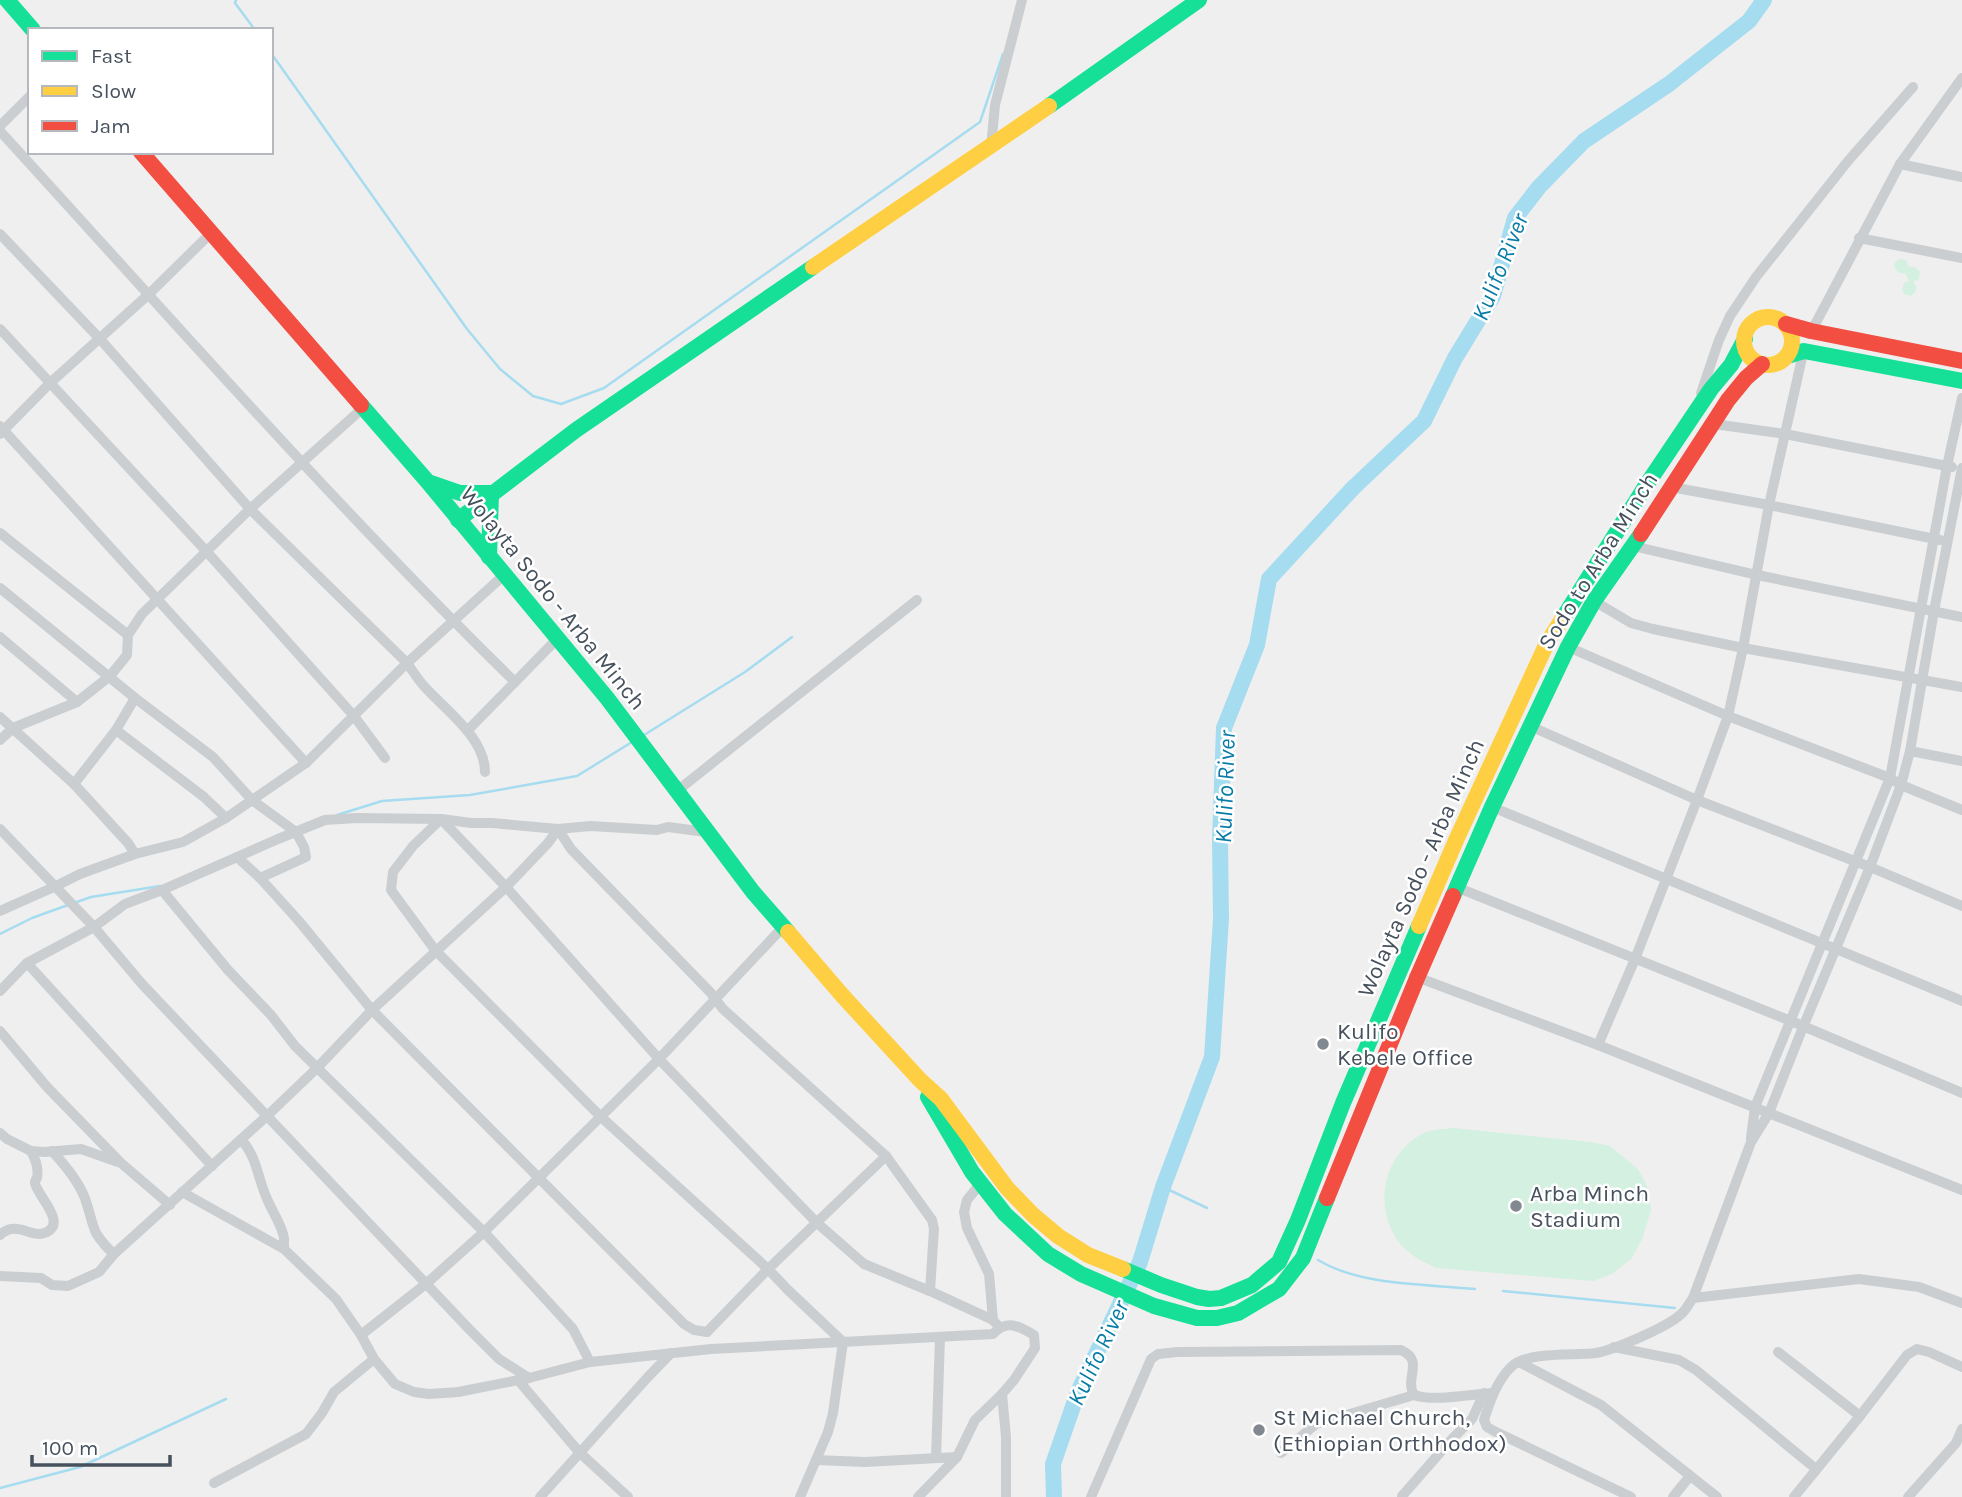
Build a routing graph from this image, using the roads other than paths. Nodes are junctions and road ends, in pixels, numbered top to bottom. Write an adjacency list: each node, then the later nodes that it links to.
1 (7, 0): 4 (main road)
2 (1022, 0): 9 (street)
3 (1199, 0): 9 (main road)
4 (31, 28)
5 (1962, 78): 11 (street)
6 (1913, 87): 30 (street)
7 (28, 98): 8 (street)
8 (0, 128): 17 (street)
9 (991, 147): 39 (main road)
10 (143, 154): 13 (main road, Wolayta Sodo - Arba Minch)
11 (1900, 164): 12 (street); 15 (street)
12 (1962, 177)
13 (212, 232): 17 (street); 29 (main road, Wolayta Sodo - Arba Minch)
14 (0, 234): 21 (street)
15 (1859, 237): 16 (street); 20 (street)
16 (1962, 258)
17 (149, 294): 21 (street); 34 (street)
18 (1786, 324): 20 (main road, Wolayta Sodo - Arba Minch); 22 (main road, Wolayta Sodo - Arba Minch); 23 (main road)
19 (0, 329): 27 (street)
20 (1811, 331): 23 (street); 24 (main road, Wolayta Sodo - Arba Minch)
21 (100, 339): 27 (street); 41 (street)
22 (1745, 339): 25 (main road); 30 (main road, Wolayta Sodo - Arba Minch)
23 (1796, 353): 25 (main road); 26 (main road); 33 (street)
24 (1962, 361)
25 (1762, 365): 31 (main road, Sodo to Arba Minch)
26 (1962, 381)
27 (50, 383): 32 (street); 47 (street)
28 (1962, 398): 35 (street)
29 (364, 407): 34 (street); 37 (main road, Wolayta Sodo - Arba Minch)
30 (1693, 415): 51 (main road, Wolayta Sodo - Arba Minch)
31 (1714, 424): 33 (street); 38 (main road, Sodo to Arba Minch)
32 (1, 430): 54 (street)
33 (1785, 434): 35 (street); 40 (street)
34 (301, 463): 41 (street); 59 (street)
35 (1947, 466): 36 (street); 44 (street)
36 (1962, 469): 45 (street)
37 (427, 481): 39 (main road); 42 (main road, Wolayta Sodo - Arba Minch)
38 (1671, 488): 40 (street); 46 (main road, Sodo to Arba Minch)
39 (491, 493): 42 (main road); 48 (main road)
40 (1769, 505): 44 (street); 50 (street)
41 (250, 509): 47 (street); 65 (street)
42 (458, 520): 48 (main road, Wolayta Sodo - Arba Minch)
43 (0, 533): 60 (street)
44 (1933, 538): 45 (street); 56 (street)
45 (1947, 541): 57 (street)
46 (1633, 546): 50 (street); 53 (main road, Sodo to Arba Minch)
47 (207, 552): 54 (street); 73 (street)
48 (489, 558): 49 (main road, Wolayta Sodo - Arba Minch)
49 (504, 575): 59 (street); 62 (main road, Wolayta Sodo - Arba Minch)
50 (1757, 575): 56 (street); 64 (street)
51 (1585, 580): 53 (main road); 119 (main road, Wolayta Sodo - Arba Minch)
52 (0, 588): 66 (street)
53 (1597, 597): 63 (main road, Sodo to Arba Minch); 64 (street)
54 (158, 599): 60 (street); 84 (street)
55 (917, 600): 89 (street)
56 (1920, 608): 57 (street); 67 (street)
57 (1934, 611): 58 (street); 68 (street)
58 (1962, 617)
59 (454, 622): 65 (street); 69 (street)
60 (128, 635): 66 (street)
61 (0, 637): 72 (street)
62 (557, 639): 69 (street); 89 (main road, Wolayta Sodo - Arba Minch)
63 (1568, 647): 74 (street); 76 (main road, Sodo to Arba Minch)
64 (1743, 649): 67 (street); 74 (street)
65 (407, 663): 73 (street); 79 (street)
66 (110, 676): 71 (street); 72 (street)
67 (1909, 677): 68 (street); 86 (street)
68 (1922, 679): 70 (street); 81 (street)
69 (515, 682): 79 (street)
70 (1962, 687)
71 (135, 698): 78 (street); 90 (street)
72 (77, 702): 77 (street)
73 (354, 716): 82 (street); 84 (street)
74 (1728, 716): 86 (street); 91 (street)
75 (0, 717): 77 (street)
76 (1530, 726): 91 (street); 92 (main road, Sodo to Arba Minch)
77 (13, 728): 80 (street); 87 (street)
78 (116, 730): 87 (street); 94 (street)
79 (468, 730): 85 (street)
80 (0, 740)
81 (1910, 751): 83 (street); 88 (street)
82 (386, 758)
83 (1962, 761)
84 (306, 763): 90 (street)
85 (485, 772)
86 (1891, 778): 88 (street); 102 (street)
87 (74, 783): 100 (street)
88 (1901, 785): 93 (street); 103 (street)
89 (677, 792): 99 (main road, Wolayta Sodo - Arba Minch)
90 (252, 800): 94 (street); 98 (street)
91 (1697, 800): 102 (street); 105 (street)
92 (1492, 807): 105 (street); 107 (main road, Sodo to Arba Minch)
93 (1962, 810)
94 (226, 818): 100 (street)
95 (441, 819): 97 (street); 98 (street); 106 (street); 116 (street)
96 (0, 829): 109 (street)
97 (558, 829): 99 (street); 106 (street); 122 (street)
98 (296, 832): 101 (street); 104 (street)
99 (707, 833): 113 (main road, Wolayta Sodo - Arba Minch)
100 (135, 854): 109 (street)
101 (237, 857): 104 (street); 108 (street)
102 (1857, 862): 103 (street); 114 (street)
103 (1870, 867): 110 (street); 115 (street)
104 (260, 878): 124 (street)
105 (1666, 879): 114 (street); 117 (street)
106 (506, 887): 116 (street); 129 (street)
107 (1456, 887): 117 (street); 120 (main road, Sodo to Arba Minch)
108 (162, 890): 112 (street); 130 (street)
109 (58, 891): 111 (street); 112 (street)
110 (1962, 906)
111 (0, 911)
112 (94, 927): 118 (street); 137 (street)
113 (783, 927): 122 (street); 131 (main road, Wolayta Sodo - Arba Minch)
114 (1823, 943): 115 (street); 125 (street)
115 (1836, 948): 123 (street); 126 (street)
116 (435, 950): 124 (street); 138 (street)
117 (1635, 959): 125 (street); 128 (street)
118 (27, 963): 121 (street); 146 (street)
119 (1401, 969): 120 (street); 133 (main road, Wolayta Sodo - Arba Minch)
120 (1416, 978): 128 (street); 135 (main road, Sodo to Arba Minch)
121 (0, 991)
122 (715, 999): 129 (street); 144 (street)
123 (1962, 1001)
124 (372, 1010): 130 (street); 148 (street)
125 (1791, 1021): 126 (street); 134 (street)
126 (1803, 1027): 132 (street); 136 (street)
127 (0, 1031): 145 (street)
128 (1598, 1045): 134 (street)
129 (659, 1059): 138 (street); 153 (street)
130 (317, 1068): 137 (street); 154 (street)
131 (920, 1080): 133 (main road, Wolayta Sodo - Arba Minch); 149 (main road, Wolayta Sodo - Arba Minch)
132 (1962, 1093)
133 (1343, 1103): 135 (main road)
134 (1755, 1107): 136 (street); 141 (street)
135 (1362, 1111): 164 (main road, Sodo to Arba Minch)
136 (1769, 1112): 141 (street); 150 (street)
137 (268, 1115): 140 (street); 160 (street)
138 (600, 1116): 148 (street); 158 (street)
139 (0, 1133): 142 (street)
140 (241, 1140): 146 (street); 156 (street)
141 (1751, 1142): 162 (street)
142 (31, 1151): 143 (street); 147 (street)
143 (56, 1155): 145 (street); 147 (street); 157 (street)
144 (886, 1156): 153 (street); 161 (street)
145 (121, 1163): 152 (street)
146 (212, 1166): 151 (street)
147 (37, 1177): 155 (street)
148 (538, 1177): 154 (street); 166 (street)
149 (981, 1183): 164 (main road, Wolayta Sodo - Arba Minch); 165 (street)
150 (1962, 1190)
151 (182, 1192): 152 (street); 156 (street)
152 (170, 1205): 157 (street)
153 (816, 1222): 158 (street); 161 (street)
154 (484, 1233): 160 (street); 175 (street)
155 (0, 1235)
156 (284, 1249): 167 (street)
157 (114, 1254): 159 (street)
158 (768, 1269): 166 (street); 169 (street)
159 (0, 1276)
160 (427, 1283): 167 (street); 178 (street)
161 (930, 1291): 165 (street)
162 (1693, 1298): 163 (street); 170 (street)
163 (1962, 1303)
164 (1154, 1306)
165 (996, 1323): 168 (street); 180 (street)
166 (706, 1332): 171 (street)
167 (361, 1335): 174 (street)
168 (940, 1337): 169 (street); 188 (street)
169 (843, 1342): 171 (street); 189 (street)
170 (1614, 1347): 176 (street); 190 (street)
171 (711, 1349): 173 (street)
172 (1778, 1352): 182 (street)
173 (671, 1353): 175 (street); 185 (street)
174 (374, 1359): 178 (street); 192 (street)
175 (590, 1362): 178 (street)
176 (1519, 1362): 179 (street); 191 (street)
177 (1962, 1367): 182 (street)
178 (524, 1379): 185 (street)
179 (1489, 1393): 181 (street); 199 (street); 200 (street)
180 (1002, 1394): 187 (street); 197 (street)
181 (1414, 1395): 186 (street); 198 (street)
182 (1860, 1416): 190 (street)
183 (1962, 1429): 184 (street)
184 (1959, 1444): 204 (street)
185 (579, 1452): 193 (street); 194 (street)
186 (1281, 1453)
187 (957, 1457): 188 (street); 196 (street)
188 (936, 1458): 189 (street)
189 (816, 1460): 195 (street)
190 (1816, 1469): 203 (street)
191 (1690, 1476): 201 (street); 202 (street)
192 (214, 1483)
193 (540, 1497)
194 (628, 1497)
195 (800, 1497)
196 (918, 1497)
197 (1006, 1497)
198 (1091, 1497)
199 (1402, 1497)
200 (1631, 1497)
201 (1673, 1497)
202 (1717, 1497)
203 (1794, 1497)
204 (1908, 1497)

